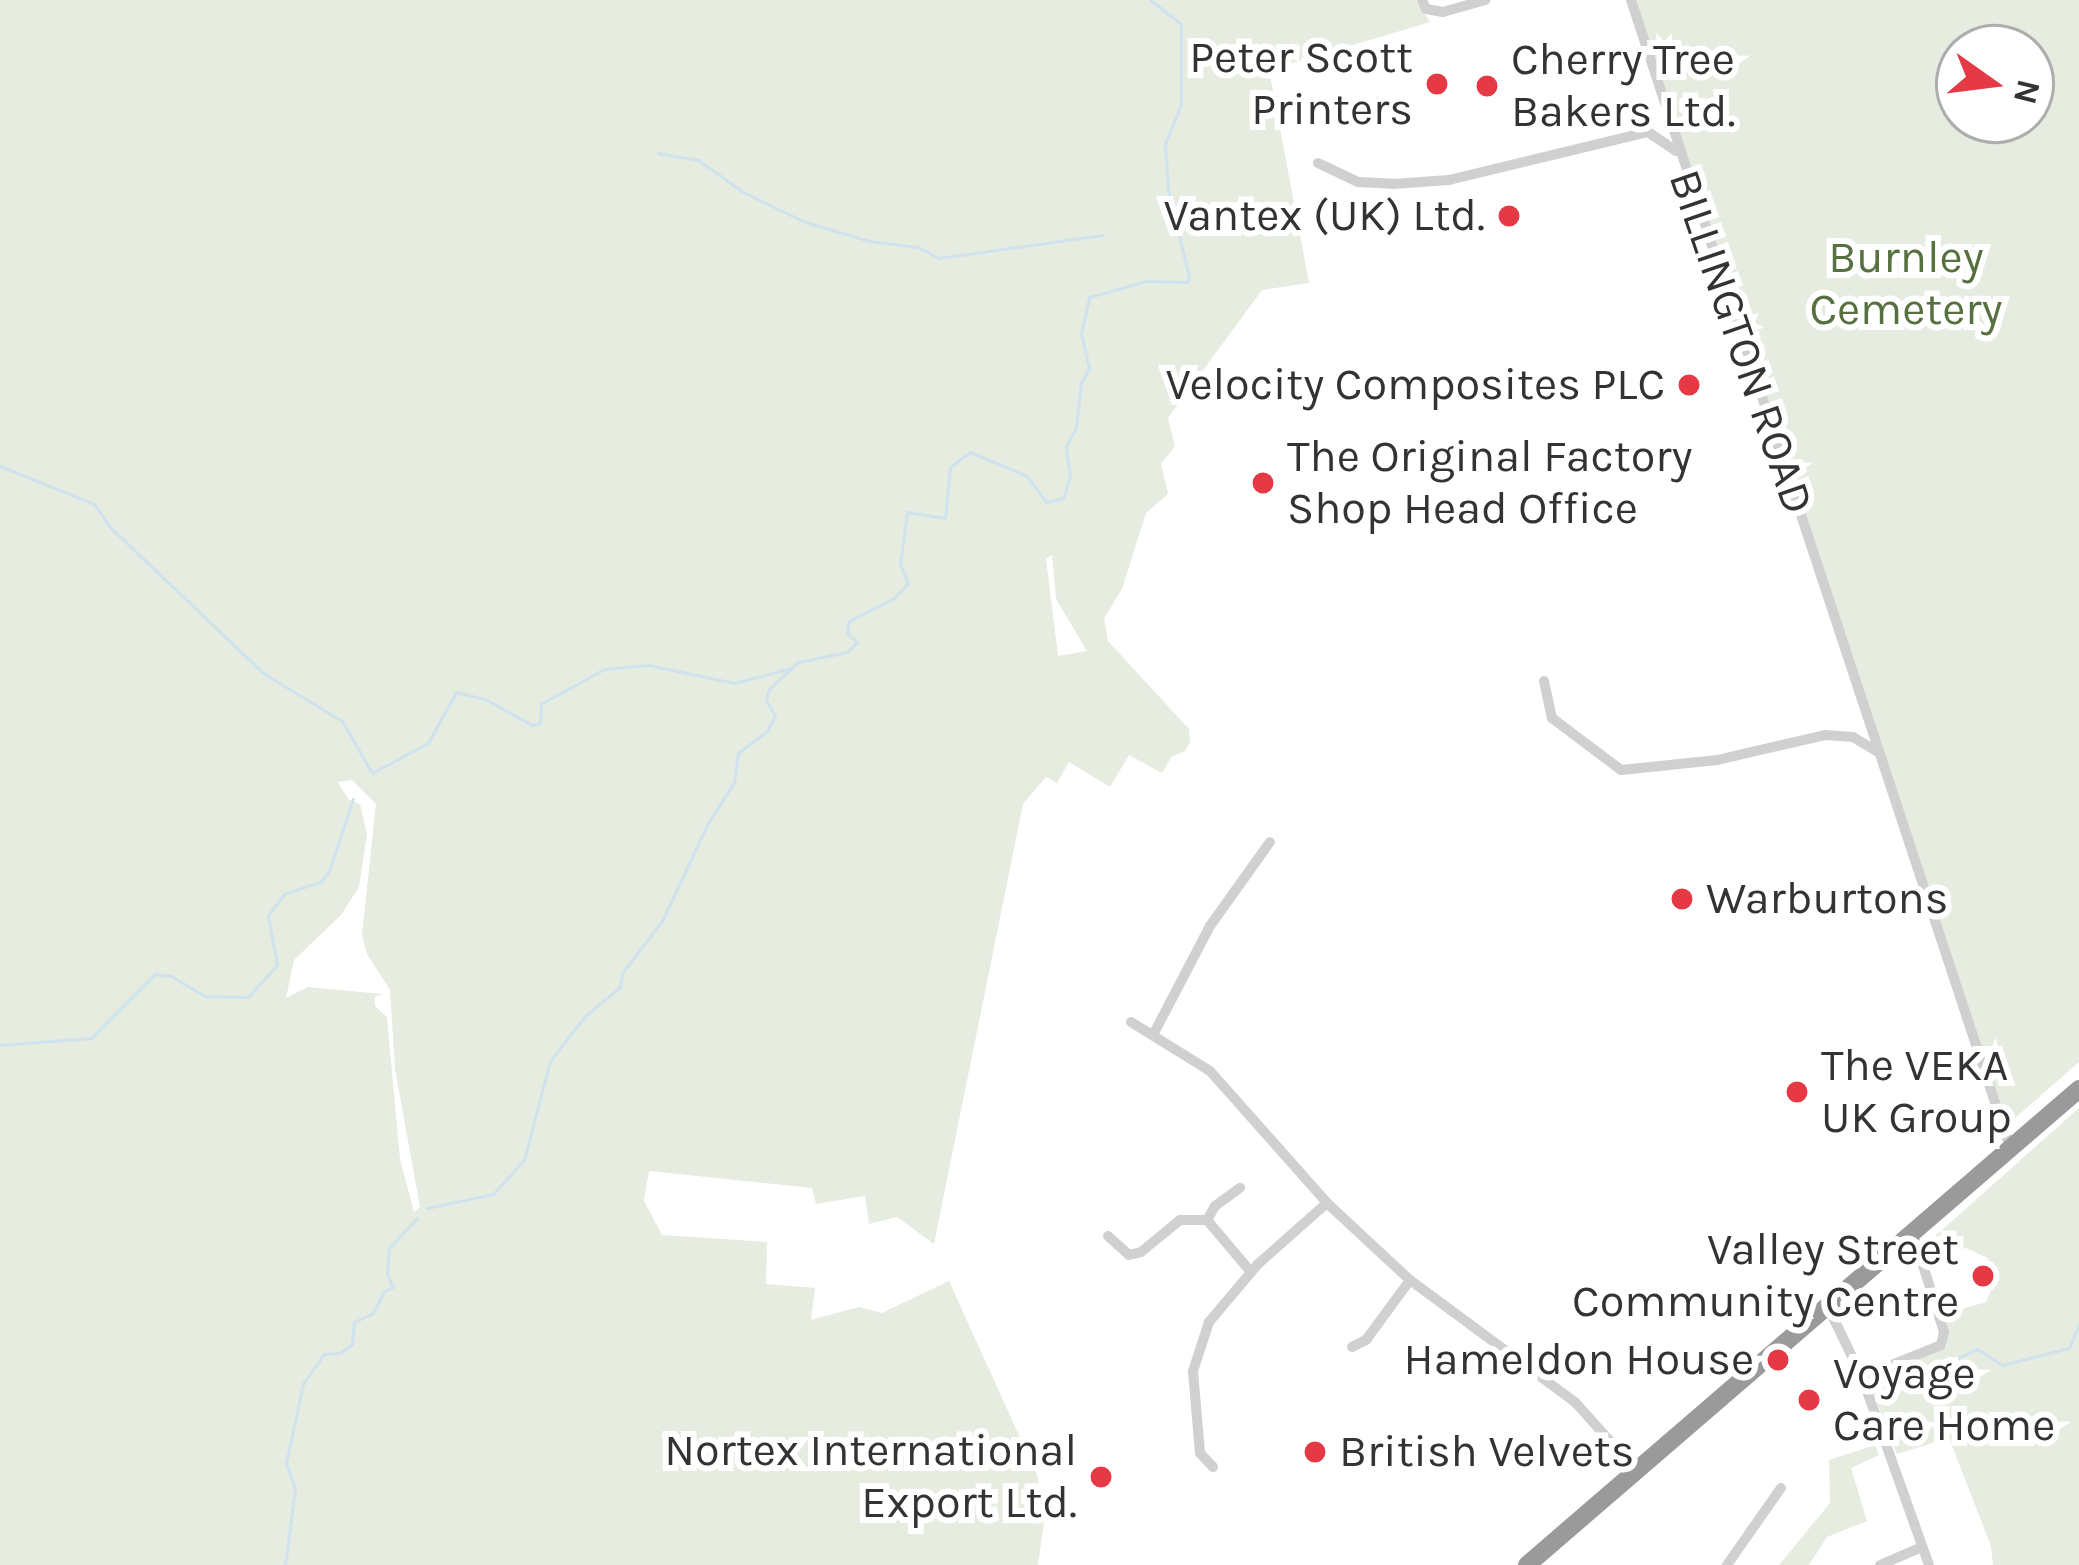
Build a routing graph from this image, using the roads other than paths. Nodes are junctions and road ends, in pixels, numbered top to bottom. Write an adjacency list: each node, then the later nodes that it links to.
1 (1422, 0): 2 (street)
2 (1485, 0)
3 (1631, 0): 4 (street)
4 (1679, 153): 5 (street, BILLINGTON ROAD); 7 (street, BILLINGTON ROAD)
5 (1318, 163)
6 (1544, 681): 7 (street)
7 (1878, 752): 12 (street, BILLINGTON ROAD)
8 (1270, 842): 10 (street)
9 (1131, 1022): 10 (street)
10 (1153, 1035): 14 (street)
11 (2079, 1089): 12 (highway)
12 (2011, 1149): 17 (highway)
13 (1240, 1188): 15 (street)
14 (1328, 1203): 18 (street); 19 (street)
15 (1207, 1220): 16 (street); 18 (street)
16 (1108, 1236)
17 (1914, 1237): 20 (highway); 22 (street)
18 (1251, 1272): 23 (street)
19 (1410, 1280): 21 (street); 24 (street)
20 (1829, 1309): 22 (street); 24 (highway)
21 (1352, 1347)
22 (1862, 1377): 26 (street)
23 (1213, 1467)
24 (1637, 1472): 27 (highway)
25 (1781, 1488): 28 (street)
26 (1922, 1547): 29 (street); 30 (street)
27 (1528, 1565)
28 (1727, 1565)
29 (1880, 1565)
30 (1929, 1565)

